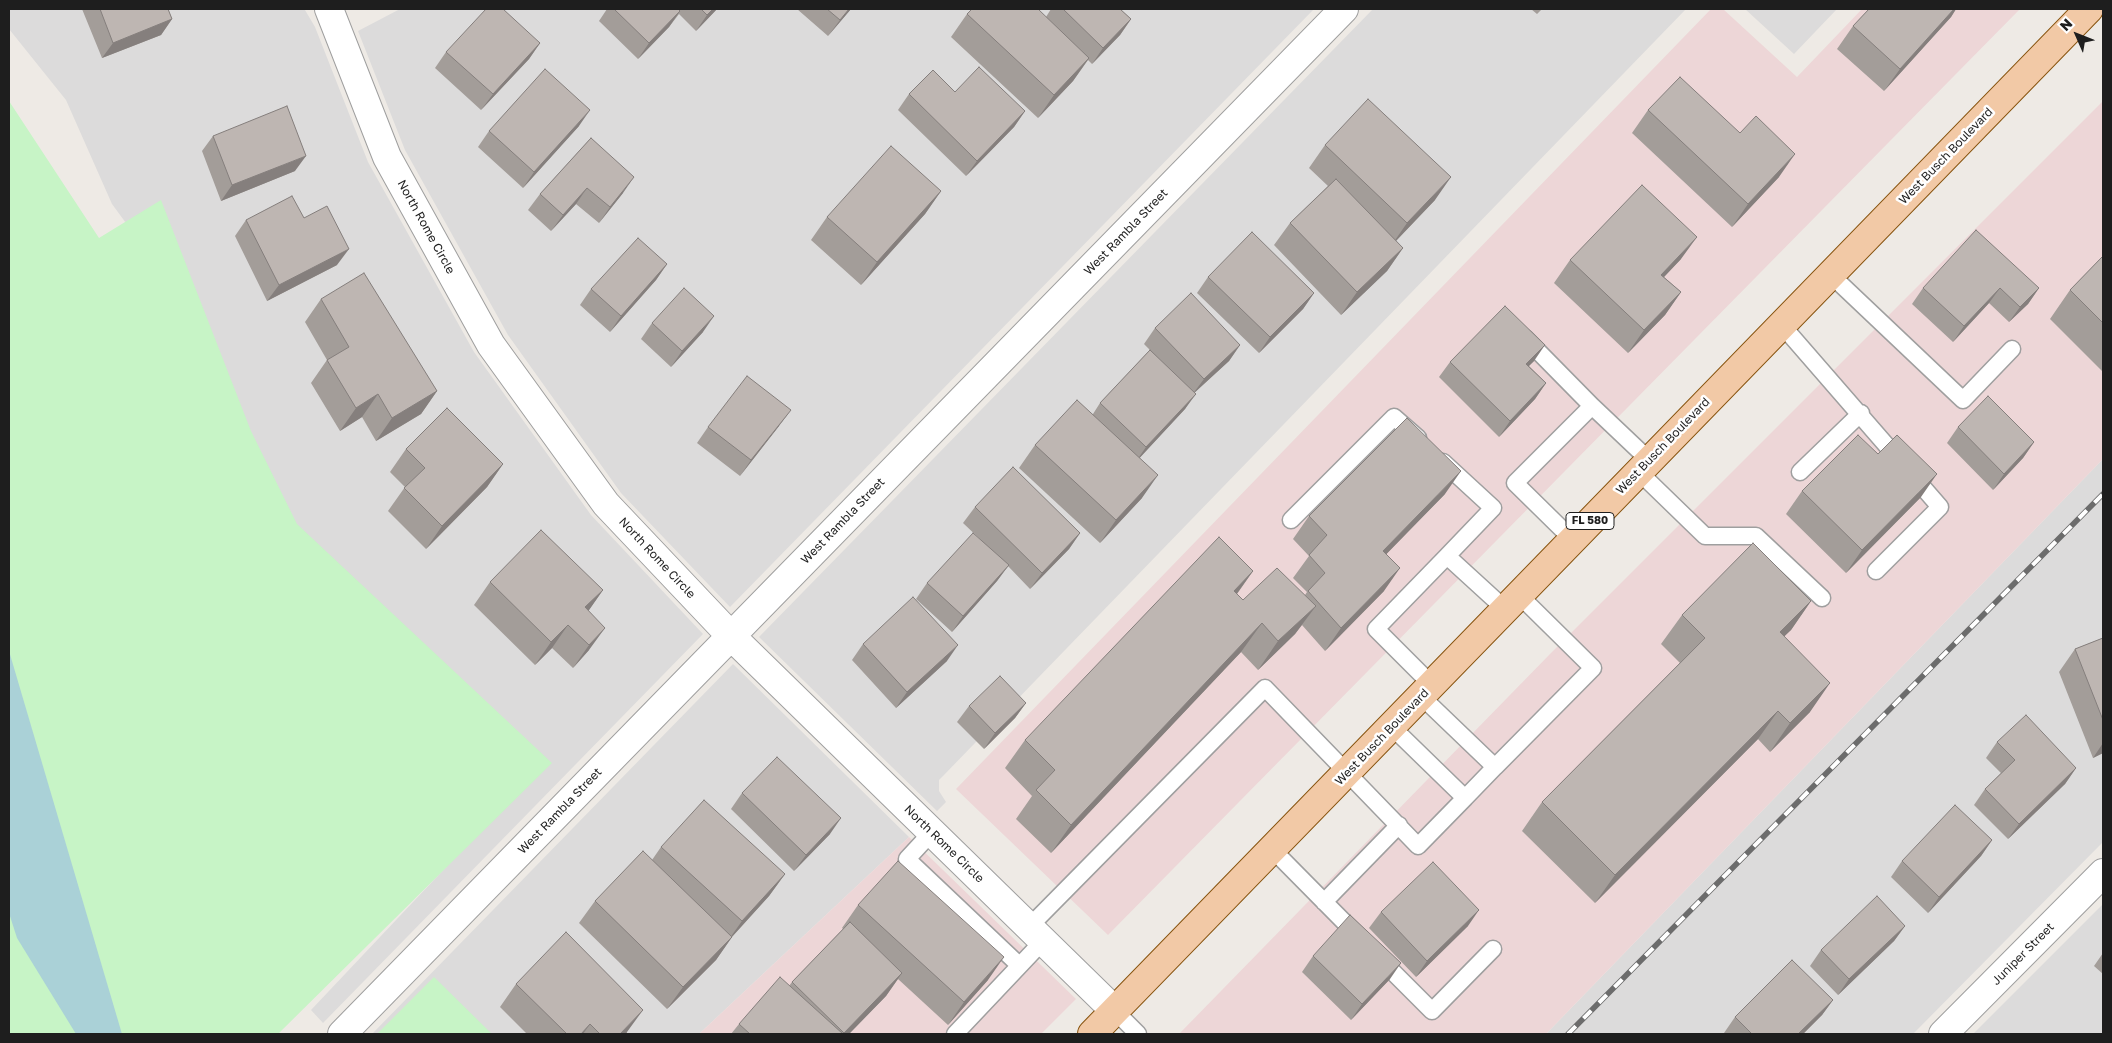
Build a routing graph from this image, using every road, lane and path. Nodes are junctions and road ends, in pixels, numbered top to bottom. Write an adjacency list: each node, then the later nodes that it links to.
1 (1344, 9): 18 (street, West Rambla Street)
2 (339, 12): 18 (street, North Rome Circle)
3 (2079, 12): 4 (main road, West Busch Boulevard / FL 580)
4 (1830, 274): 5 (main road, West Busch Boulevard / FL 580); 7 (lane)
5 (1781, 324): 9 (lane); 10 (main road, West Busch Boulevard / FL 580)
6 (1522, 335): 8 (lane)
7 (2012, 349)
8 (1592, 406): 10 (lane); 13 (lane)
9 (1861, 413): 11 (lane); 15 (lane)
10 (1644, 466): 13 (main road, West Busch Boulevard / FL 580); 16 (lane)
11 (1800, 472)
12 (1291, 520): 14 (lane)
13 (1572, 540): 17 (main road, West Busch Boulevard / FL 580)
14 (1447, 556): 17 (lane); 19 (lane)
15 (1876, 570)
16 (1822, 598)
17 (1512, 602): 19 (main road, West Busch Boulevard / FL 580); 21 (lane)
18 (731, 636): 25 (street, North Rome Circle); 33 (street, West Rambla Street)
19 (1427, 691): 20 (main road, West Busch Boulevard / FL 580); 21 (lane)
20 (1391, 726): 22 (main road, West Busch Boulevard / FL 580); 23 (lane)
21 (1495, 767): 23 (lane)
22 (1347, 772): 24 (lane); 26 (main road, West Busch Boulevard / FL 580); 29 (lane)
23 (1465, 798): 24 (lane)
24 (1399, 825): 28 (lane)
25 (932, 832): 29 (street, North Rome Circle); 31 (lane)
26 (1272, 849): 28 (lane); 32 (main road, West Busch Boulevard / FL 580)
27 (2103, 873): 37 (street, Juniper Street)
28 (1324, 902): 30 (lane)
29 (1036, 934): 31 (lane); 32 (street, North Rome Circle)
30 (1494, 949)
31 (1020, 966): 34 (lane)
32 (1115, 1011): 35 (main road, West Busch Boulevard / FL 580); 36 (lane)
33 (342, 1034)
34 (955, 1034)
35 (1092, 1034)
36 (1138, 1034)
37 (1944, 1034)

